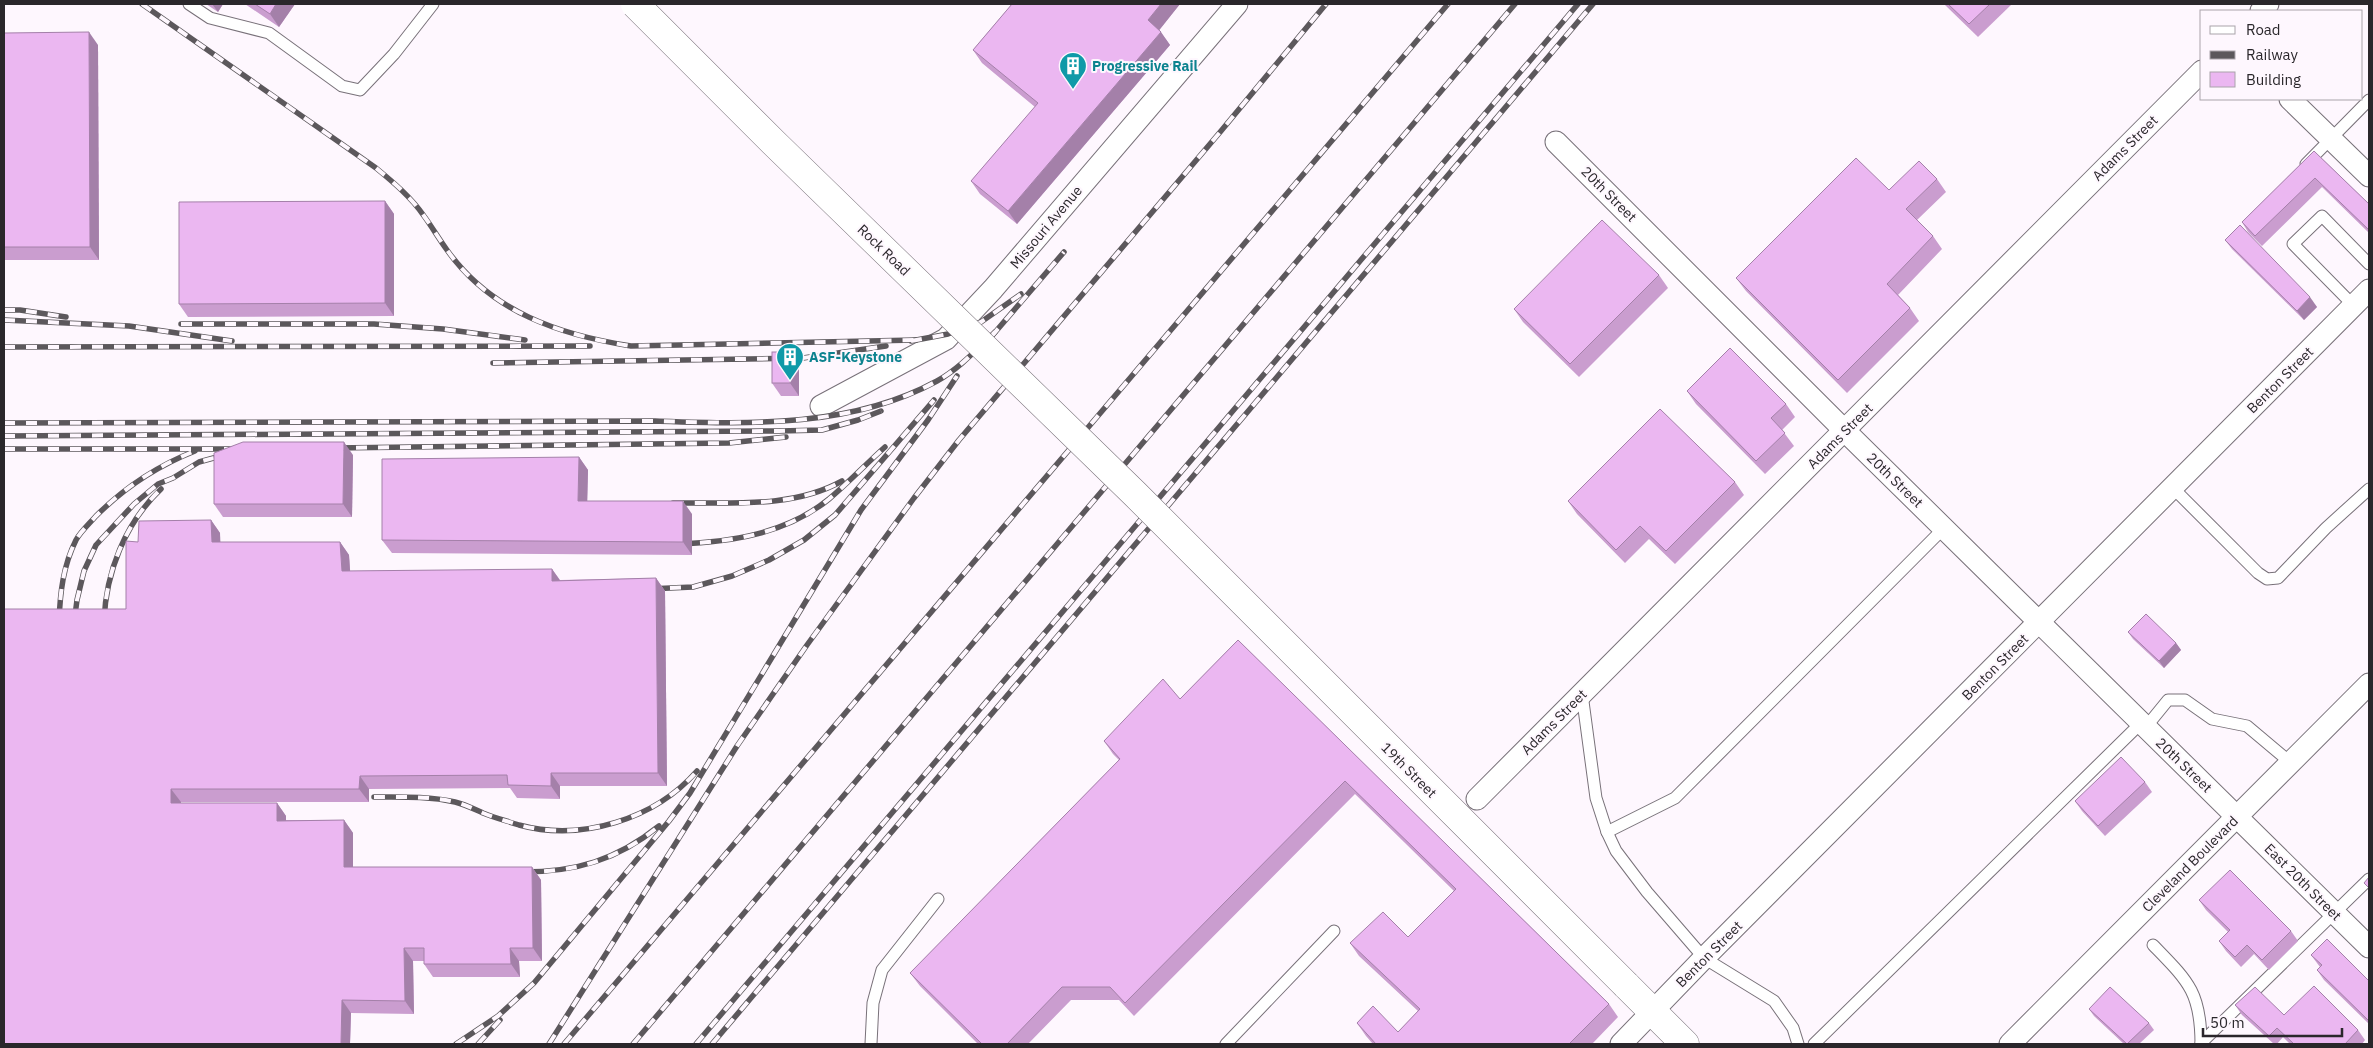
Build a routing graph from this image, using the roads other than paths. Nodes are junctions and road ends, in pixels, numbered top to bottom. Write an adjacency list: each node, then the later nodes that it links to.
1 (189, 4): 2 (lane)
2 (433, 4)
3 (635, 4): 19 (main road, Rock Road, bridge)
4 (1236, 4): 15 (street, Missouri Avenue)
5 (2200, 73): 16 (street, Adams Street)
6 (2291, 100): 8 (street)
7 (2369, 100): 8 (lane)
8 (2331, 139): 10 (lane); 11 (street)
9 (1556, 142): 16 (street, 20th Street)
10 (2297, 172)
11 (2369, 176)
12 (2369, 264): 14 (lane)
13 (2369, 290): 14 (street, Benton Street)
14 (2354, 306): 17 (street, Benton Street)
15 (821, 406)
16 (1845, 431): 20 (street, 20th Street); 23 (street, Adams Street)
17 (2173, 488): 18 (lane); 21 (street, Benton Street)
18 (2369, 489)
19 (1135, 494): 36 (main road, 19th Street, bridge)
20 (1944, 528): 21 (street, 20th Street); 28 (lane)
21 (2039, 623): 24 (street, 20th Street); 35 (street, Benton Street)
22 (2369, 684): 25 (street, Cleveland Boulevard)
23 (1582, 694): 26 (street, Adams Street); 28 (lane)
24 (2144, 725): 25 (lane); 27 (street, 20th Street); 42 (lane)
25 (2291, 763): 27 (street, Cleveland Boulevard)
26 (1477, 799)
27 (2237, 817): 31 (street, East 20th Street); 43 (street, Cleveland Boulevard)
28 (1607, 832): 35 (lane)
29 (2369, 879): 31 (lane)
30 (938, 899): 37 (lane)
31 (2335, 914): 34 (street, East 20th Street); 44 (lane)
32 (1334, 931): 38 (lane)
33 (2153, 945): 44 (lane)
34 (2369, 947)
35 (1704, 958): 36 (street, Benton Street); 41 (lane)
36 (1652, 1012): 39 (street, Benton Street); 40 (main road, 19th Street)
37 (871, 1044)
38 (1226, 1044)
39 (1621, 1044)
40 (1685, 1044)
41 (1798, 1044)
42 (1814, 1044)
43 (2010, 1044)
44 (2201, 1044)

